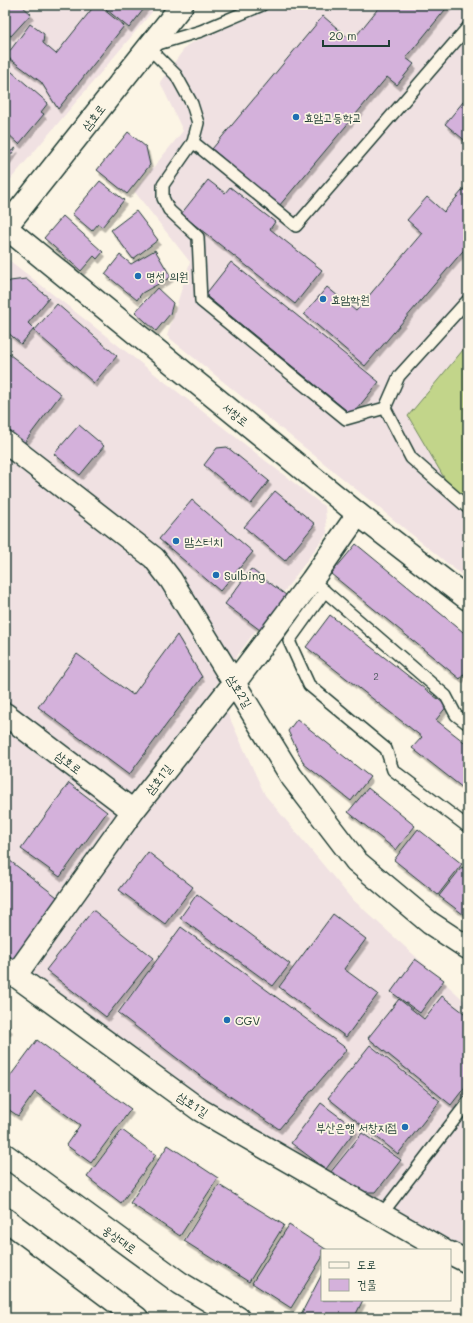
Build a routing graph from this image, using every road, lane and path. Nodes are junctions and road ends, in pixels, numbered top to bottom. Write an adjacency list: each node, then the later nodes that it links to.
1 (182, 5): 4 (street, 삼호로)
2 (262, 5): 4 (lane)
3 (468, 27): 5 (lane)
4 (148, 48): 5 (lane); 6 (street, 삼호로)
5 (193, 142): 8 (lane)
6 (5, 228): 11 (street, 서창로)
7 (468, 300): 8 (lane)
8 (385, 408): 10 (lane)
9 (5, 442): 14 (street, 삼호2길)
10 (468, 508)
11 (358, 514): 12 (street, 삼호1길); 13 (street, 서창로)
12 (319, 586): 14 (street, 삼호1길); 16 (lane); 18 (lane)
13 (468, 599)
14 (235, 682): 17 (street, 삼호1길); 19 (street, 삼호2길)
15 (5, 714): 17 (street, 삼호로)
16 (468, 724)
17 (133, 811): 20 (street, 삼호1길)
18 (468, 827)
19 (468, 948)
20 (10, 972): 23 (street, 삼호1길)
21 (468, 1102): 23 (lane)
22 (5, 1155): 29 (street, 웅상대로)
23 (382, 1215): 25 (street, 삼호1길)
24 (5, 1219): 28 (street)
25 (441, 1249)
26 (451, 1254): 27 (street)
27 (468, 1262)
28 (137, 1318)
29 (238, 1318)

